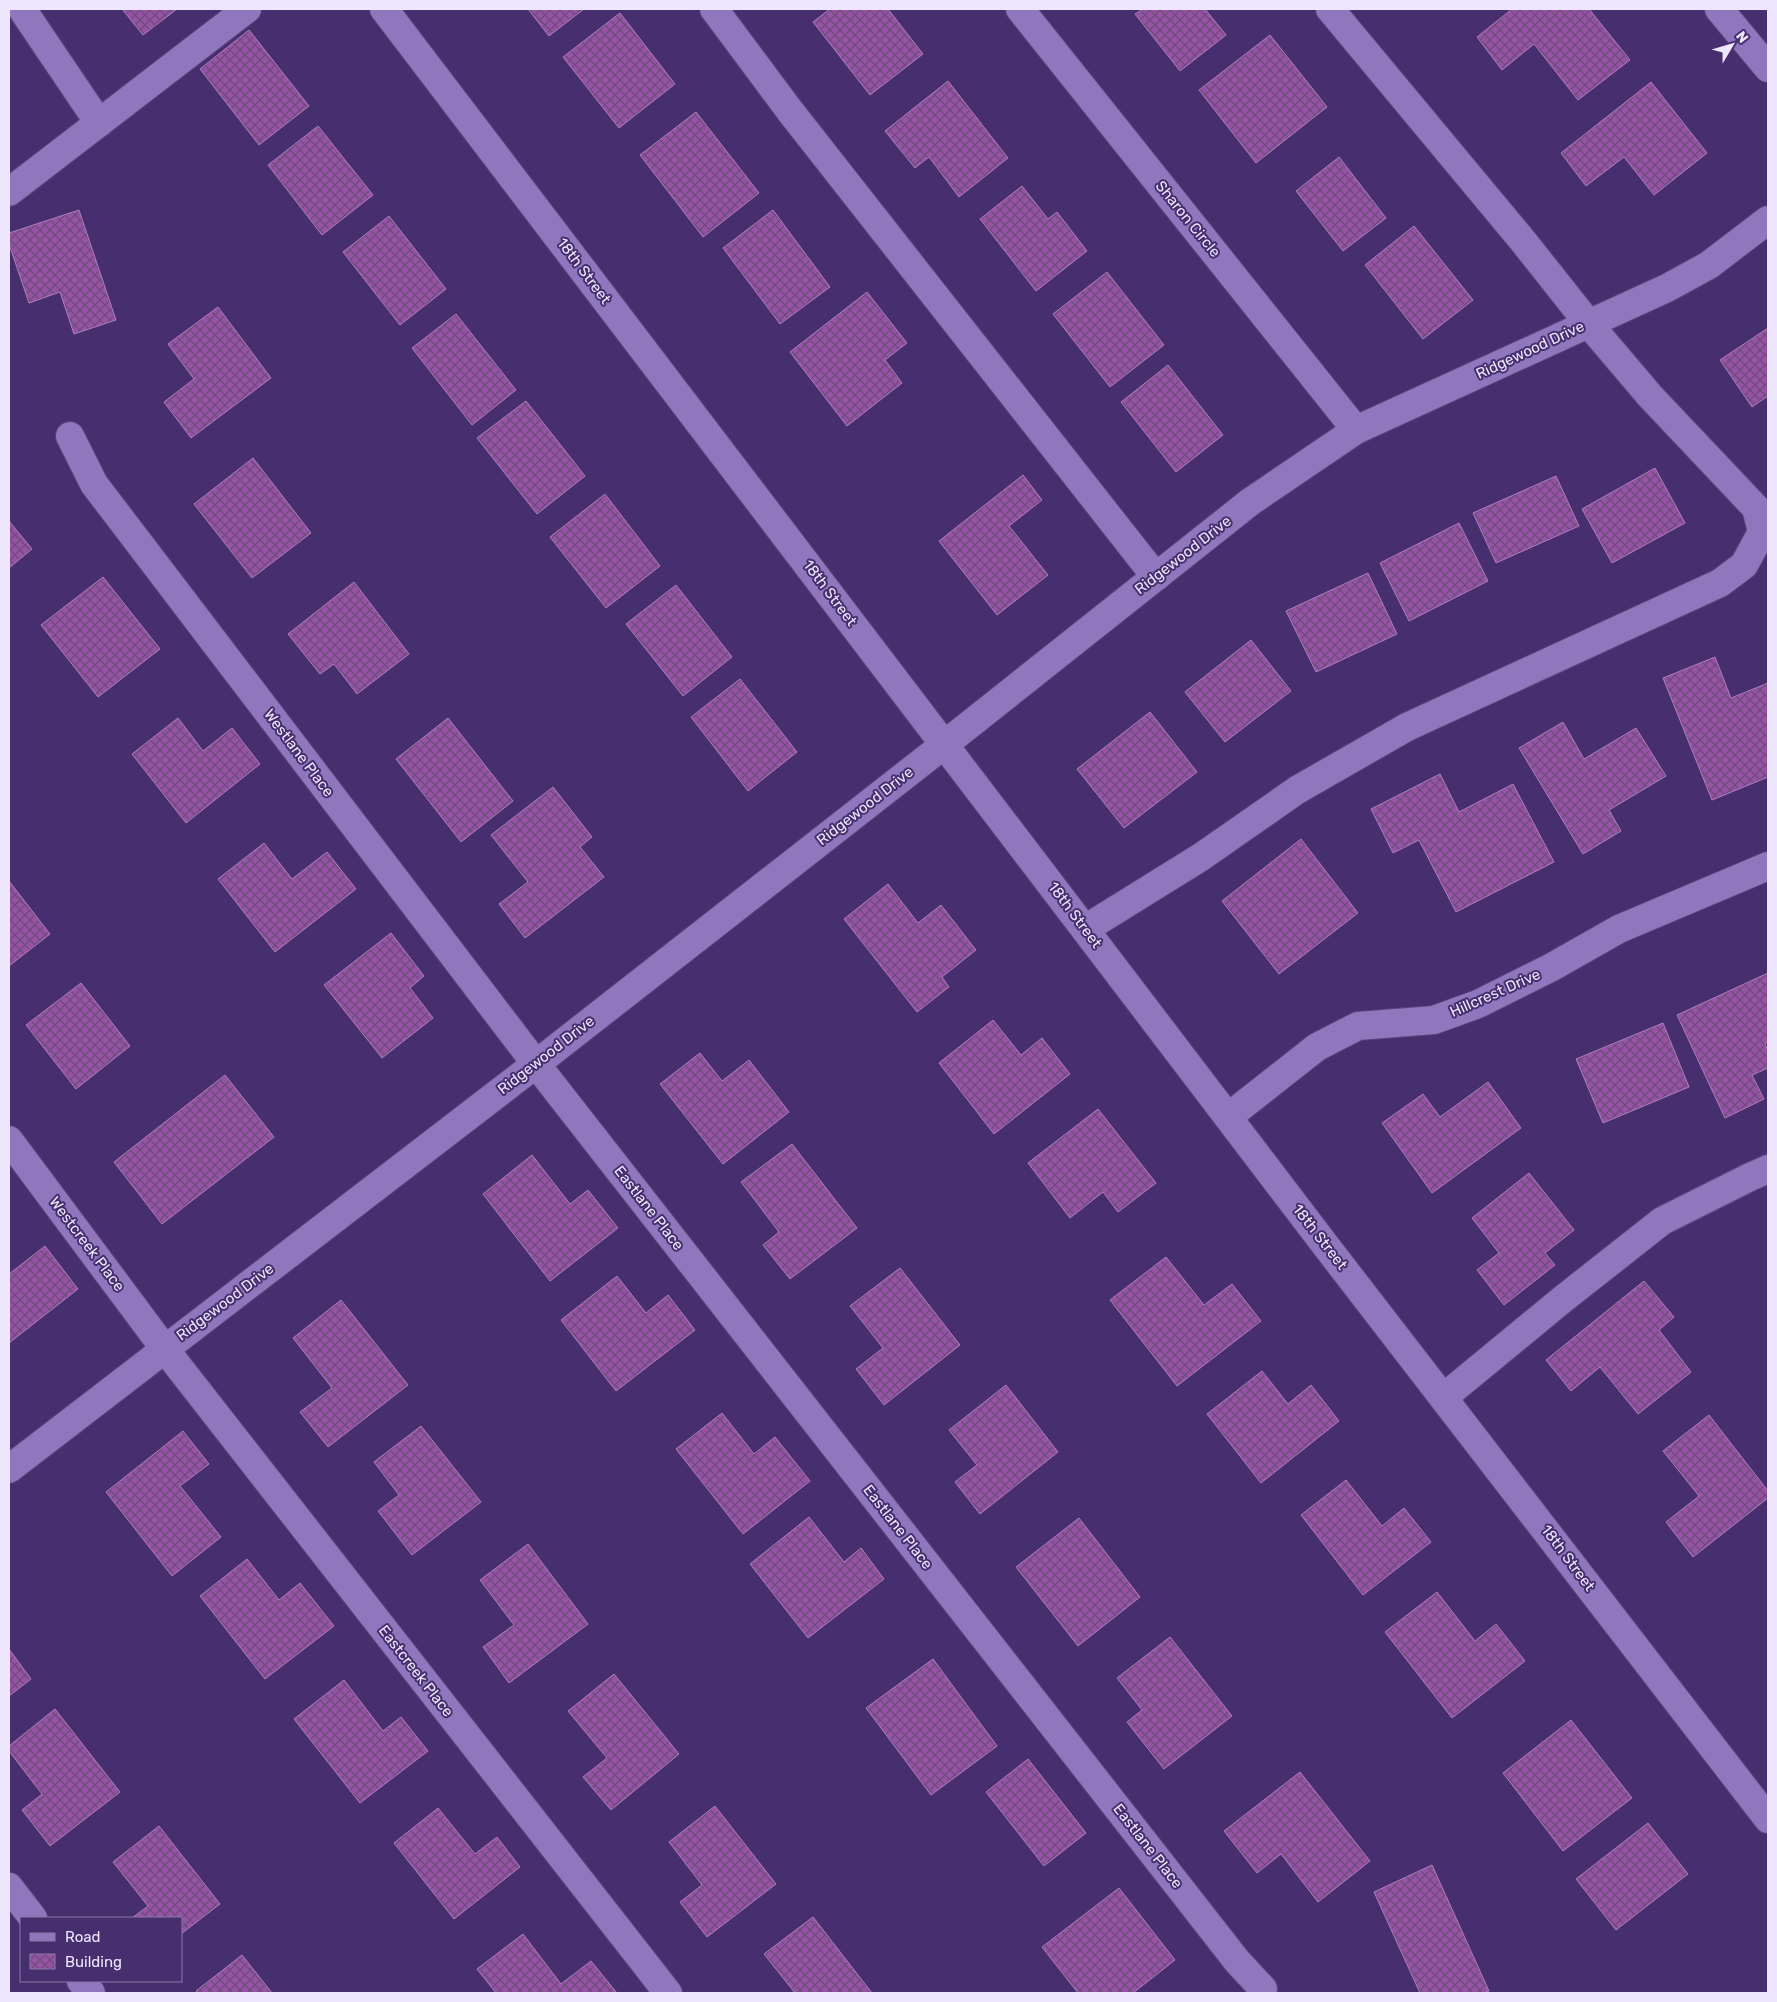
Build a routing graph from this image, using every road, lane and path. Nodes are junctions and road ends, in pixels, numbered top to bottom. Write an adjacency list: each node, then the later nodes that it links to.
1 (22, 9): 9 (street)
2 (247, 9): 9 (street)
3 (384, 9): 16 (street, 18th Street)
4 (714, 9): 15 (street)
5 (1020, 9): 13 (street, Sharon Circle)
6 (1330, 9): 12 (street)
7 (1719, 9): 8 (street)
8 (1768, 68)
9 (99, 123): 10 (street)
10 (9, 192)
11 (1768, 220): 12 (street, Ridgewood Drive)
12 (1588, 324): 13 (street, Ridgewood Drive); 18 (street)
13 (1356, 430): 15 (street, Ridgewood Drive)
14 (70, 436): 19 (street, Westlane Place)
15 (1156, 576): 16 (street, Ridgewood Drive)
16 (945, 744): 18 (street, 18th Street); 19 (street, Ridgewood Drive)
17 (1768, 866): 20 (street, Hillcrest Drive)
18 (1085, 929): 20 (street, 18th Street)
19 (536, 1064): 23 (street, Ridgewood Drive); 30 (street, Eastlane Place)
20 (1228, 1117): 24 (street, 18th Street)
21 (9, 1140): 23 (street, Westcreek Place)
22 (1768, 1169): 24 (street)
23 (164, 1348): 25 (street, Ridgewood Drive); 32 (street, Eastcreek Place)
24 (1444, 1397): 26 (street, 18th Street)
25 (9, 1468)
26 (1768, 1819)
27 (9, 1887): 28 (street)
28 (32, 1917)
29 (82, 1982): 31 (street)
30 (1263, 1989)
31 (91, 1993)
32 (668, 1993)

